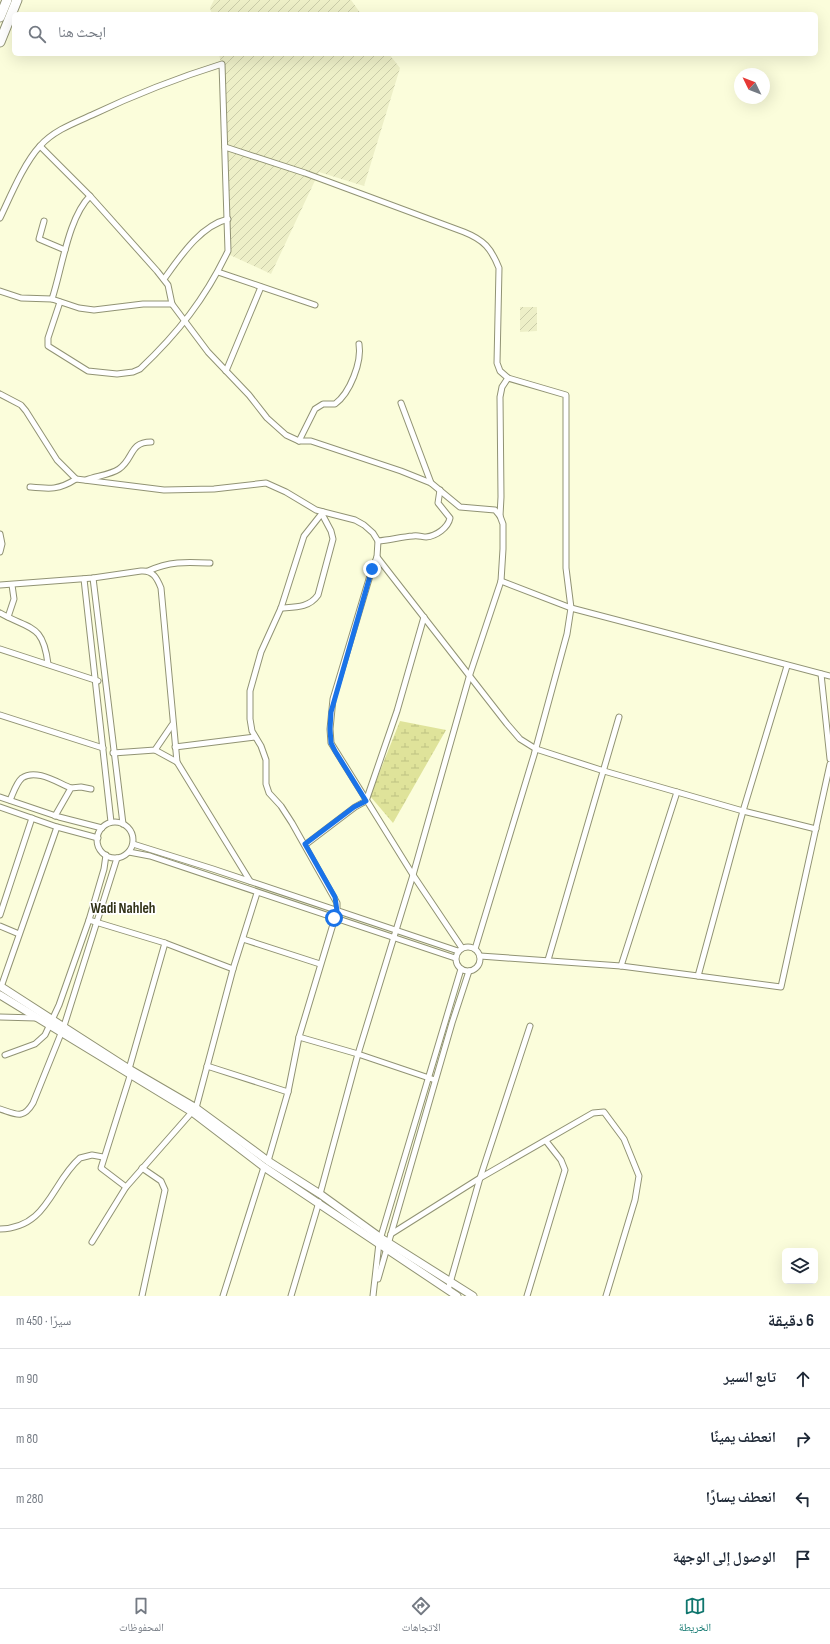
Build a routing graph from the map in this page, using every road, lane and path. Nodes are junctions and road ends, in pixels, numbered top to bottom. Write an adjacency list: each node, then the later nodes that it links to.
1 (7, 0): 5 (highway)
2 (17, 0): 4 (highway)
3 (12, 12): 6 (highway)
4 (12, 12)
5 (0, 17)
6 (0, 42)
7 (40, 146): 8 (street); 9 (street); 10 (street)
8 (225, 147): 11 (street); 25 (street)
9 (90, 196): 13 (street); 15 (street)
10 (0, 218)
11 (228, 219): 14 (street); 15 (street)
12 (44, 221): 13 (street)
13 (65, 250): 18 (street)
14 (218, 272): 16 (street); 22 (street)
15 (164, 279): 20 (street)
16 (261, 287): 21 (street); 24 (street)
17 (0, 291): 18 (street)
18 (52, 299): 19 (street)
19 (60, 302): 20 (street); 22 (street)
20 (172, 304): 22 (street)
21 (316, 305)
22 (186, 322): 24 (street)
23 (359, 344): 28 (street)
24 (226, 371): 28 (street)
25 (508, 378): 36 (street); 49 (street)
26 (0, 394): 30 (street)
27 (401, 403): 32 (street)
28 (299, 441): 32 (street)
29 (151, 442): 31 (street)
30 (76, 479): 31 (street); 33 (street)
31 (85, 481): 35 (street)
32 (431, 483): 34 (street)
33 (30, 487)
34 (440, 490): 36 (street); 38 (street)
35 (323, 513): 38 (street); 48 (street); 48 (street)
36 (500, 516): 45 (street)
37 (0, 534): 39 (street)
38 (378, 541): 40 (street)
39 (0, 552)
40 (377, 557): 52 (street); 79 (street)
41 (210, 562): 42 (street)
42 (148, 571): 43 (street); 63 (street)
43 (93, 578): 44 (street); 60 (street)
44 (84, 579): 47 (street); 59 (street)
45 (500, 581): 49 (street); 56 (street)
46 (0, 585): 47 (street)
47 (12, 585): 51 (street)
48 (281, 608): 64 (street)
49 (571, 608): 55 (street); 67 (street)
50 (0, 612): 51 (street)
51 (8, 617): 54 (street)
52 (424, 617): 56 (street); 79 (street)
53 (0, 649): 54 (street)
54 (48, 664): 59 (street)
55 (787, 666): 57 (street); 81 (street)
56 (470, 674): 67 (street); 97 (street)
57 (822, 674): 58 (street); 70 (street)
58 (830, 676)
59 (95, 680): 60 (street); 66 (street)
60 (104, 682): 69 (street)
61 (0, 715): 66 (street)
62 (619, 717): 73 (street)
63 (172, 725): 65 (street); 68 (street)
64 (255, 737): 65 (street); 93 (street)
65 (175, 747): 71 (street)
66 (103, 748): 84 (street)
67 (536, 749): 73 (street); 111 (street)
68 (155, 750): 69 (street); 71 (street)
69 (113, 753): 86 (street)
70 (830, 759)
71 (177, 762): 98 (street)
72 (830, 764): 89 (street)
73 (604, 771): 76 (street); 115 (street)
74 (71, 788): 75 (street); 78 (street); 82 (street)
75 (91, 789)
76 (677, 792): 81 (street); 117 (street)
77 (0, 797): 78 (street)
78 (10, 800): 82 (street)
79 (366, 801): 93 (street); 97 (street)
80 (0, 807): 83 (street)
81 (743, 811): 89 (street); 121 (street)
82 (55, 816): 85 (street)
83 (32, 818): 87 (street); 101 (street)
84 (111, 822): 86 (street); 88 (street)
85 (81, 823): 88 (street); 90 (street)
86 (123, 824): 92 (street)
87 (57, 827): 90 (street); 107 (street)
88 (102, 828): 91 (street)
89 (816, 829): 121 (street)
90 (78, 832): 91 (street)
91 (98, 838): 95 (street)
92 (133, 844): 94 (street); 98 (street)
93 (305, 844): 100 (street)
94 (129, 852): 96 (street); 99 (street)
95 (106, 855): 96 (street); 103 (street)
96 (117, 858): 104 (street)
97 (413, 875): 106 (street); 112 (street)
98 (250, 882): 100 (street)
99 (257, 893): 102 (street); 109 (street)
100 (337, 911): 102 (street); 106 (street)
101 (0, 915)
102 (334, 918): 108 (street); 116 (street)
103 (89, 920): 104 (street); 126 (street)
104 (96, 923): 110 (street); 130 (street)
105 (0, 926): 107 (street)
106 (394, 930): 108 (street); 112 (street)
107 (19, 934): 122 (street)
108 (392, 938): 114 (street); 134 (street)
109 (243, 939): 116 (street); 118 (street)
110 (165, 943): 118 (street); 137 (street)
111 (475, 949): 112 (street); 113 (street)
112 (460, 950): 114 (street)
113 (480, 956): 115 (street); 120 (street)
114 (455, 958): 119 (street)
115 (548, 960): 117 (street)
116 (320, 964): 133 (street)
117 (622, 966): 121 (street)
118 (233, 969): 136 (street)
119 (461, 969): 120 (street); 127 (street)
120 (469, 971): 128 (street)
121 (698, 976)
122 (1, 987): 126 (main road)
123 (0, 995): 125 (main road)
124 (0, 1017): 125 (street)
125 (36, 1018): 129 (main road)
126 (52, 1019): 129 (street); 130 (main road)
127 (445, 1020): 128 (street); 138 (street)
128 (452, 1023): 139 (street)
129 (49, 1026): 132 (main road); 135 (street)
130 (64, 1026): 132 (street); 137 (main road)
131 (530, 1026): 147 (street)
132 (61, 1034): 137 (main road); 141 (street)
133 (299, 1037): 134 (street); 140 (street)
134 (358, 1054): 138 (street); 149 (street)
135 (5, 1055)
136 (207, 1066): 140 (street); 142 (street)
137 (130, 1072): 142 (main road); 144 (street)
138 (427, 1077): 139 (street); 153 (street)
139 (436, 1080): 152 (street)
140 (288, 1092): 145 (street)
141 (0, 1109)
142 (194, 1110): 145 (main road); 146 (street)
143 (546, 1141): 147 (street); 165 (street); 166 (street)
144 (103, 1157): 148 (street); 151 (street)
145 (266, 1164): 149 (main road); 150 (main road); 160 (street)
146 (142, 1168): 148 (street); 159 (street)
147 (480, 1178): 152 (street); 156 (street)
148 (126, 1187): 154 (street)
149 (320, 1194): 153 (main road)
150 (319, 1202): 153 (main road); 161 (street)
151 (0, 1229)
152 (391, 1234): 155 (street)
153 (380, 1241): 155 (main road); 157 (street)
154 (92, 1242)
155 (387, 1245): 156 (main road); 157 (street); 158 (main road)
156 (450, 1282): 158 (street); 164 (main road)
157 (375, 1289): 162 (street)
158 (448, 1290): 163 (main road)
159 (142, 1296)
160 (223, 1296)
161 (291, 1296)
162 (374, 1296)
163 (457, 1296)
164 (473, 1296)
165 (527, 1296)
166 (606, 1296)

